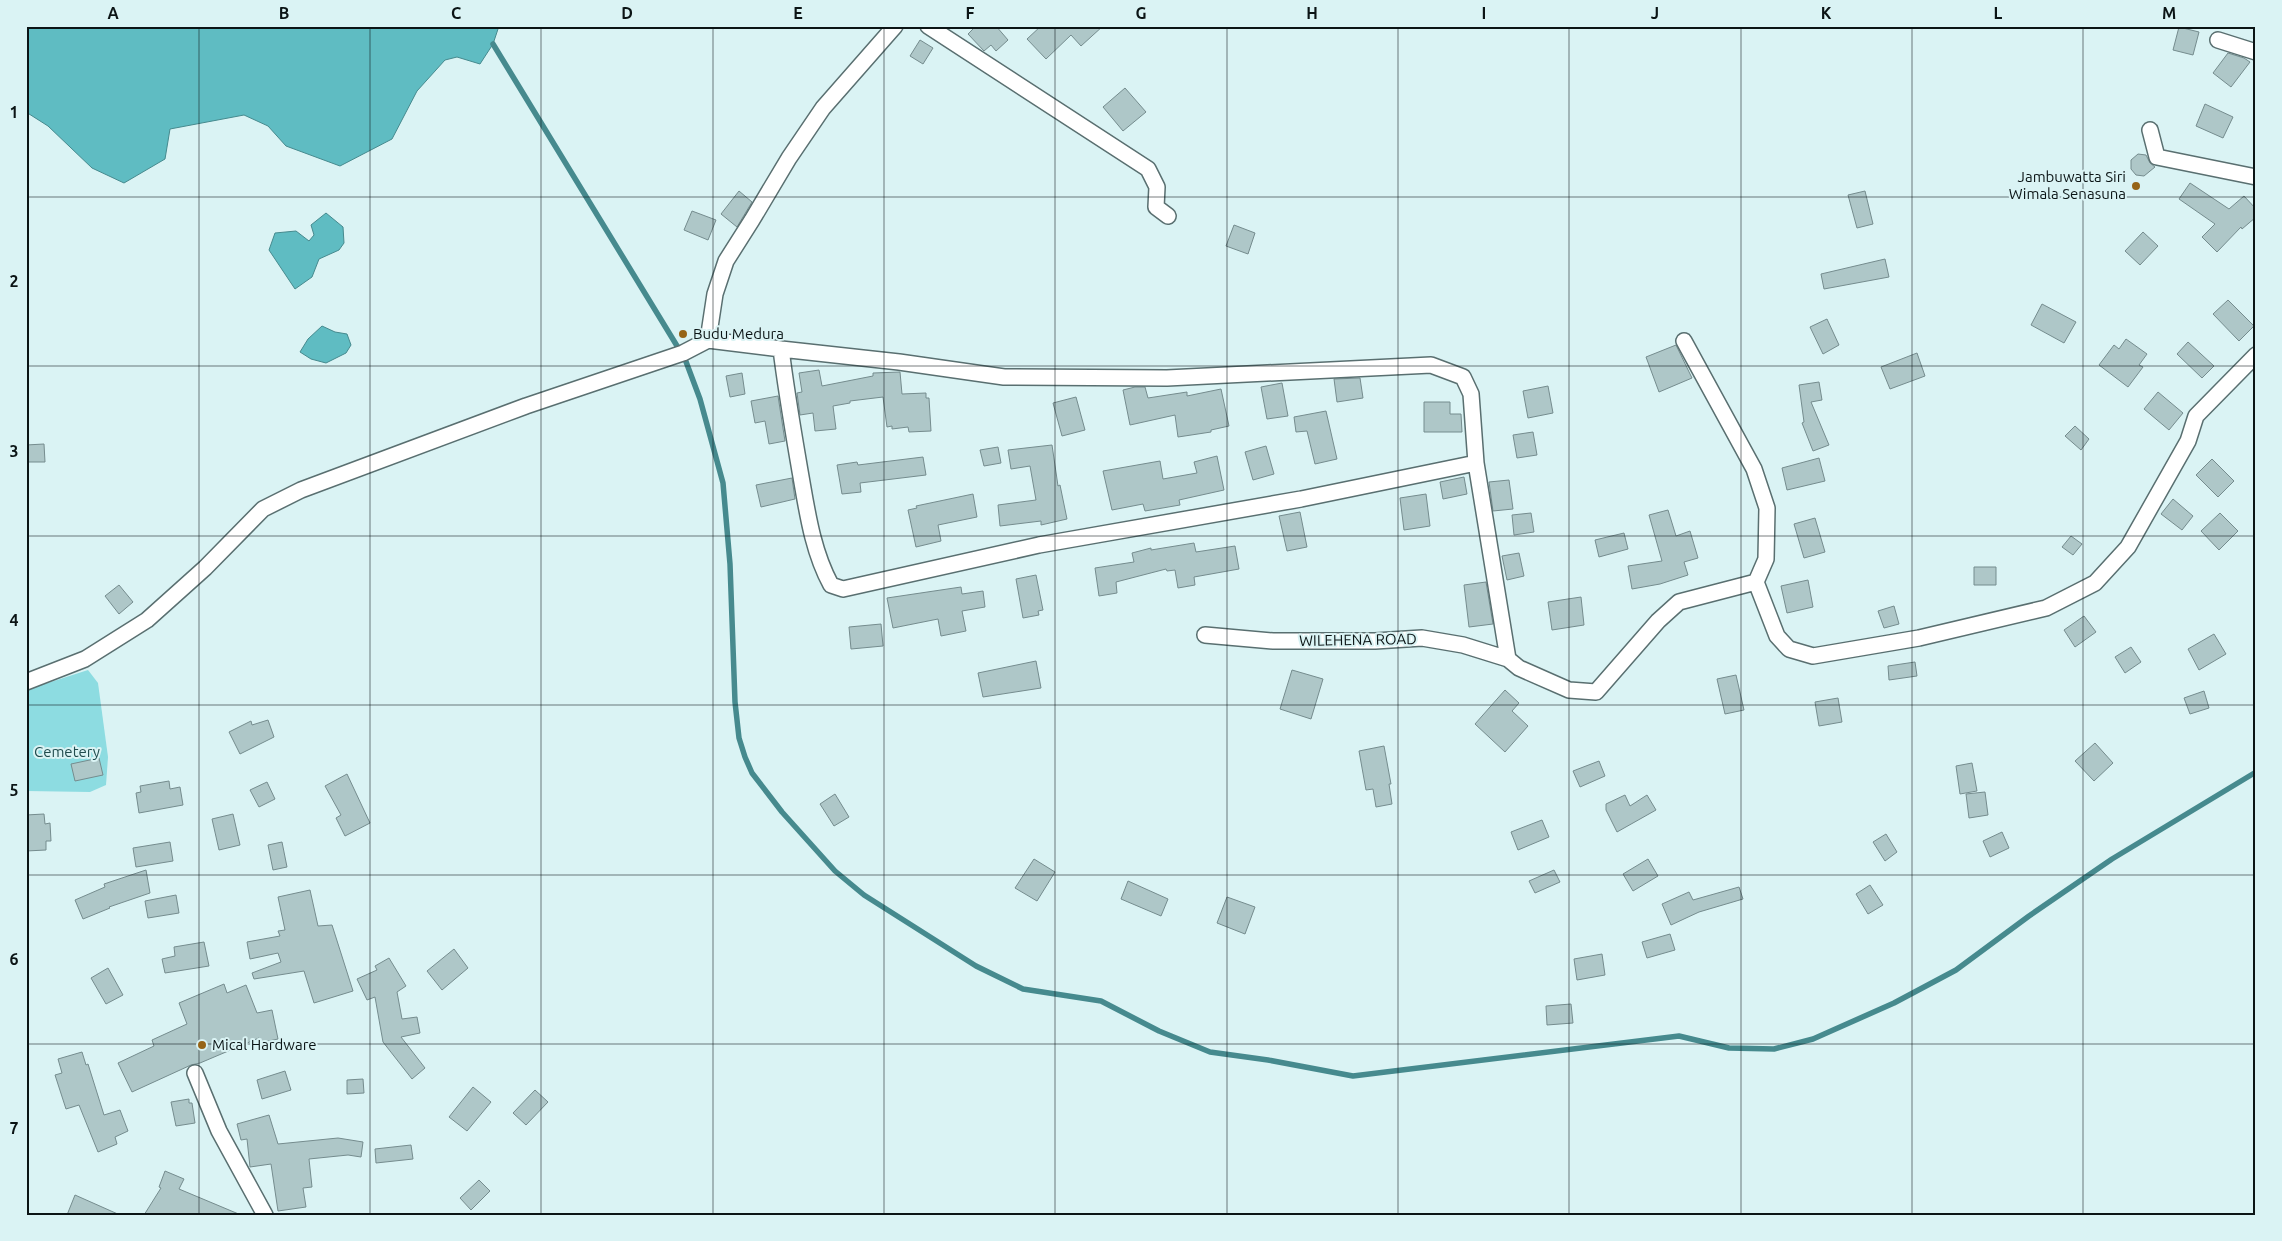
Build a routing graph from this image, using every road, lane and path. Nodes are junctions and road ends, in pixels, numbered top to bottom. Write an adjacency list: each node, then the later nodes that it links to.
1 (896, 26): 8 (street)
2 (928, 26): 7 (street)
3 (2218, 40): 4 (street)
4 (2256, 52)
5 (2150, 130): 6 (street)
6 (2256, 177)
7 (1168, 216)
8 (708, 340): 10 (street); 16 (street)
9 (1684, 340): 13 (street)
10 (782, 349): 12 (street); 12 (street)
11 (2256, 355): 13 (street)
12 (1476, 463): 15 (street)
13 (1756, 582): 15 (street, WILEHENA ROAD)
14 (1206, 635): 15 (street, WILEHENA ROAD)
15 (1508, 659)
16 (26, 682)
17 (195, 1073): 18 (street)
18 (266, 1215)

